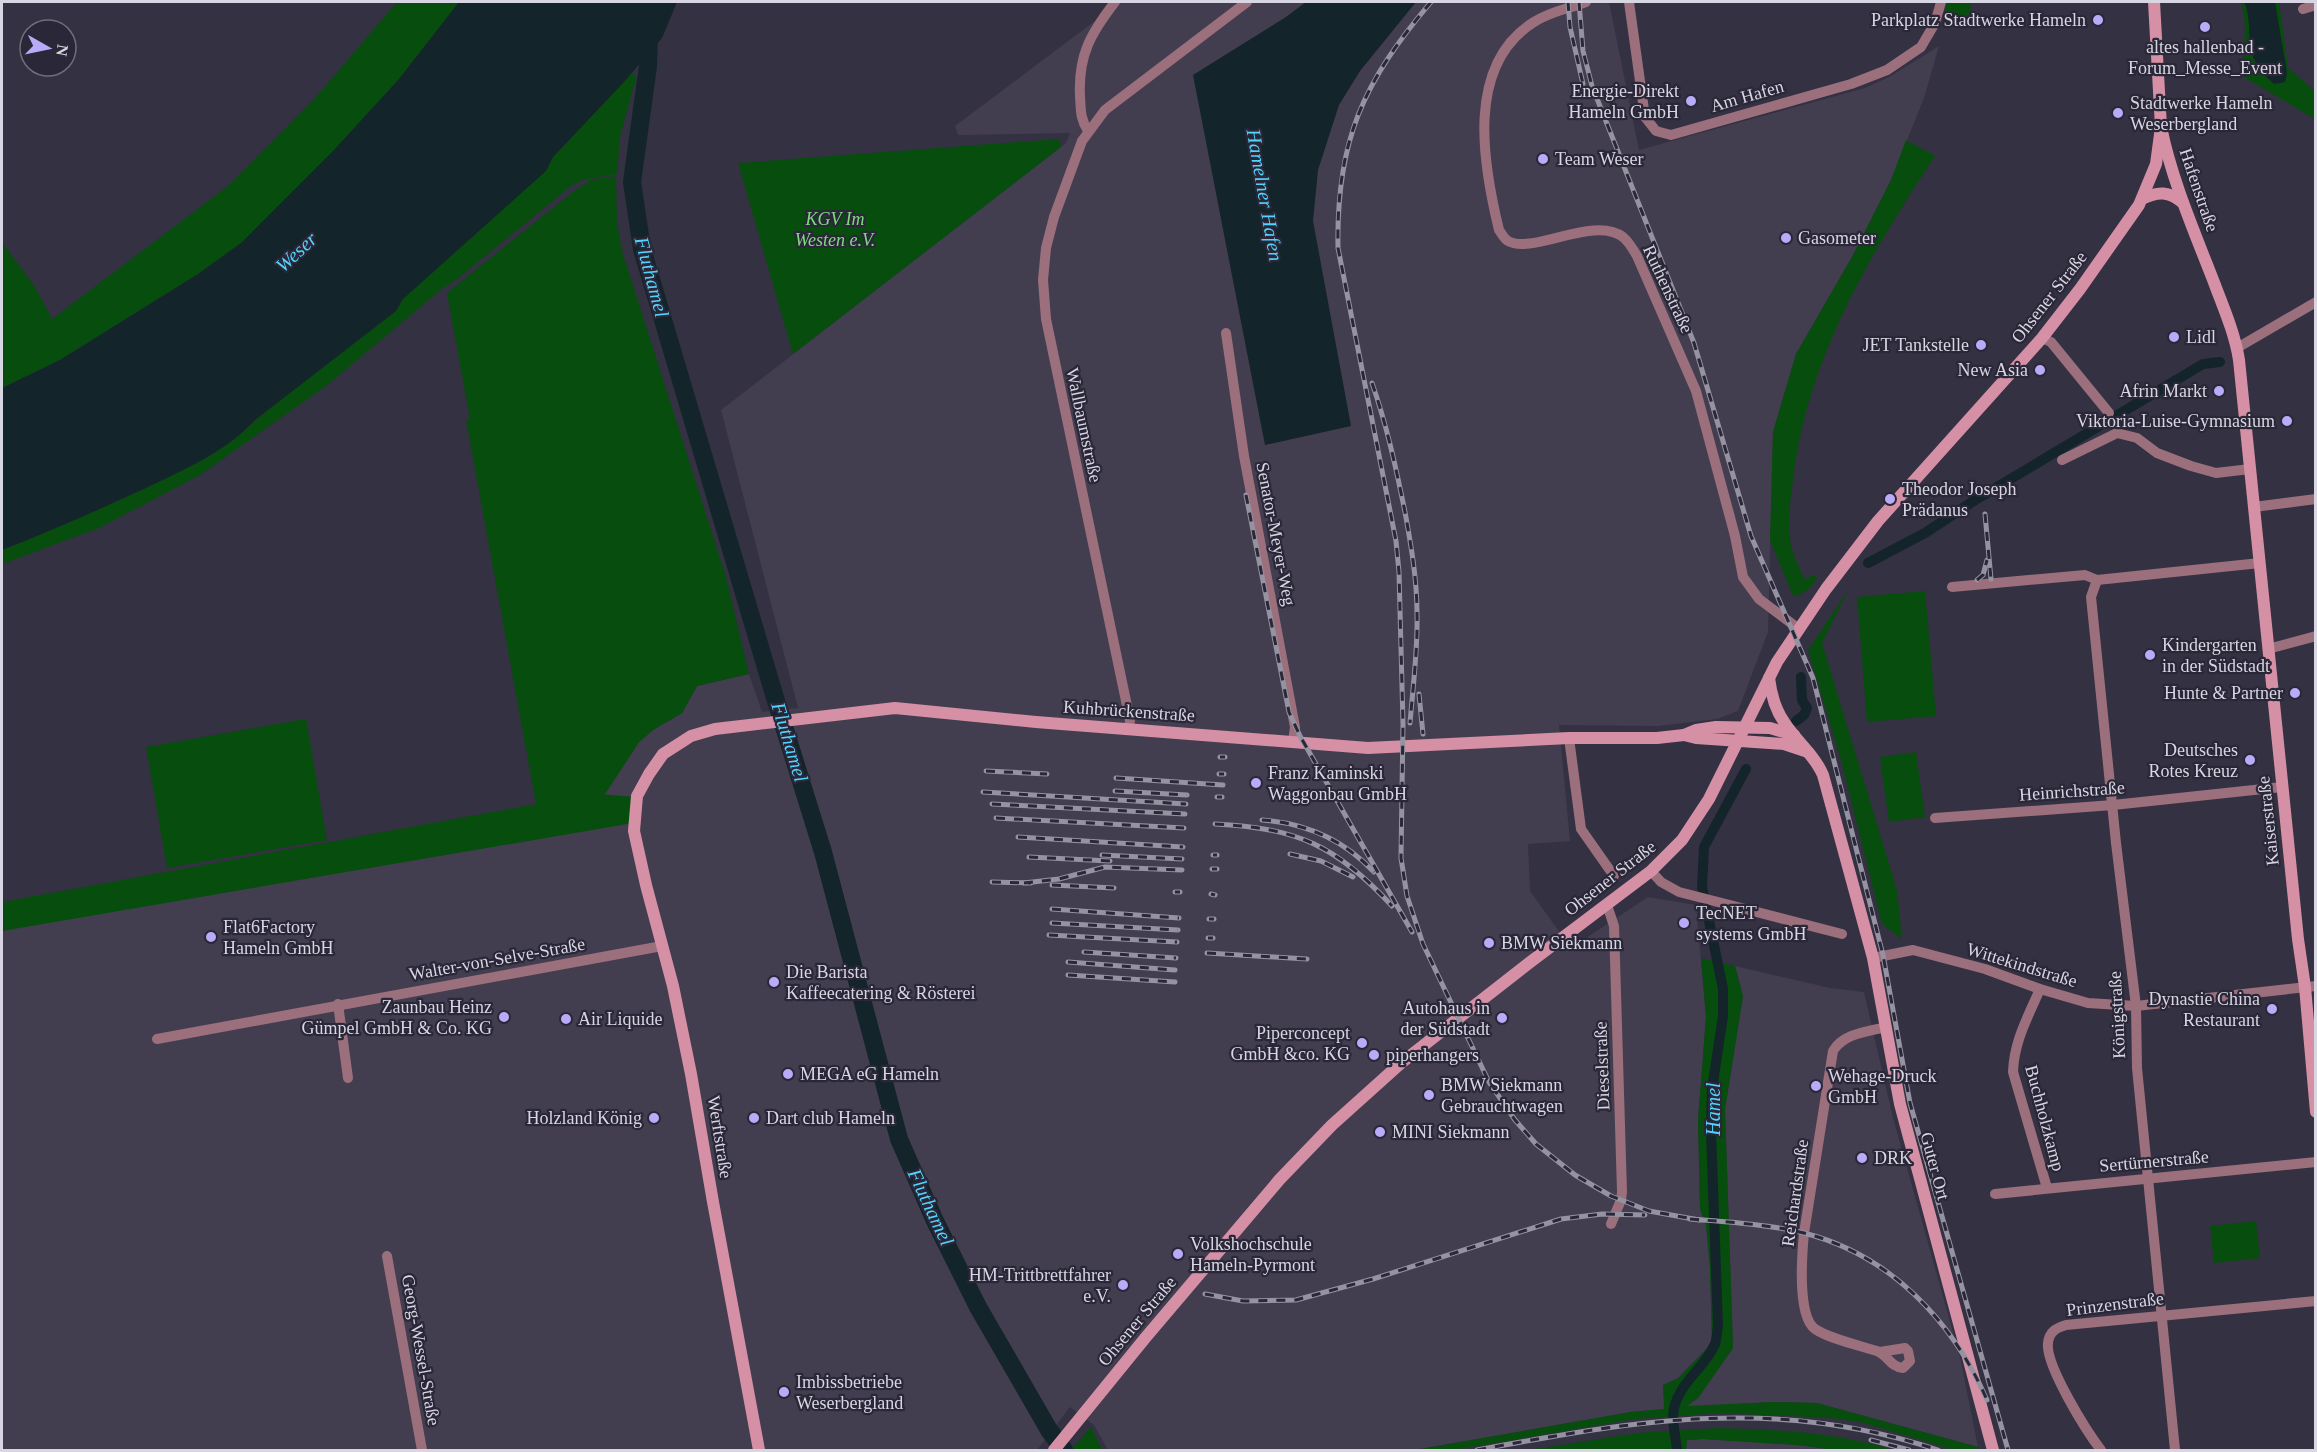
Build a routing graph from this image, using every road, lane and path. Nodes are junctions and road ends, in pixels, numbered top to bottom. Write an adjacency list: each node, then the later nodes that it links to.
1 (1115, 2): 10 (street)
2 (1247, 2): 10 (street, Wallbaumstraße)
3 (1586, 2): 25 (street, Ruthenstraße)
4 (1629, 2): 5 (street, Am Hafen)
5 (1941, 2)
6 (2154, 2): 9 (main road, Hafenstraße)
7 (2316, 5): 8 (street)
8 (2303, 9)
9 (2161, 127): 11 (main road, Ohsener Straße); 12 (main road, Hafenstraße)
10 (1088, 131): 30 (street, Wallbaumstraße)
11 (2142, 199): 12 (main road); 15 (main road, Ohsener Straße)
12 (2183, 203): 16 (main road, Hafenstraße)
13 (2316, 302): 16 (street)
14 (1226, 333): 35 (street, Senator-Meyer-Weg)
15 (2042, 338): 17 (street); 25 (main road, Ohsener Straße)
16 (2237, 348): 19 (main road, Kaiserstraße)
17 (2109, 413)
18 (2062, 460): 19 (street)
19 (2250, 469): 21 (main road, Kaiserstraße)
20 (2316, 499): 21 (street)
21 (2254, 507): 22 (main road, Kaiserstraße)
22 (2260, 563): 23 (street); 27 (main road, Kaiserstraße)
23 (2097, 580): 24 (street); 38 (street, Königstraße)
24 (1952, 587)
25 (1799, 629): 28 (main road, Ohsener Straße)
26 (2316, 636): 27 (street)
27 (2268, 649): 37 (main road, Kaiserstraße)
28 (1769, 676): 29 (main road, Ohsener Straße); 32 (main road, Guter Ort)
29 (1744, 727): 31 (main road, Kuhbrückenstraße); 32 (main road); 34 (main road, Ohsener Straße)
30 (1129, 729): 35 (main road, Kuhbrückenstraße); 40 (main road, Kuhbrückenstraße)
31 (1684, 735): 33 (main road, Kuhbrückenstraße); 34 (main road, Kuhbrückenstraße)
32 (1794, 735): 36 (main road, Guter Ort)
33 (1569, 738): 35 (main road, Kuhbrückenstraße); 42 (street)
34 (1738, 740): 36 (main road); 41 (main road, Ohsener Straße)
35 (1293, 742)
36 (1809, 752): 46 (main road, Guter Ort)
37 (2282, 787): 38 (street, Heinrichstraße); 47 (main road, Kaiserstraße)
38 (2113, 805): 39 (street, Heinrichstraße); 50 (street, Königstraße)
39 (1935, 818)
40 (634, 831): 45 (main road, Werftstraße)
41 (1652, 871): 43 (main road, Ohsener Straße); 44 (street)
42 (1614, 876)
43 (1607, 905): 59 (street, Dieselstraße); 66 (main road, Ohsener Straße)
44 (1842, 934)
45 (662, 946): 49 (street, Walter-von-Selve-Straße); 65 (main road, Werftstraße)
46 (1873, 958): 48 (street, Wittekindstraße); 51 (main road, Guter Ort)
47 (2310, 987): 50 (street, Wittekindstraße); 54 (main road, Kaiserstraße)
48 (2040, 989): 50 (street, Wittekindstraße); 57 (street, Buchholzkamp)
49 (338, 1004): 52 (street, Walter-von-Selve-Straße); 53 (street)
50 (2136, 1006): 56 (street, Königstraße)
51 (1886, 1027): 63 (street, Reichardstraße); 67 (main road, Guter Ort)
52 (157, 1039)
53 (348, 1078)
54 (2316, 1112)
55 (2316, 1162): 56 (street, Sertürnerstraße)
56 (2148, 1178): 57 (street, Sertürnerstraße); 62 (street, Königstraße)
57 (2047, 1188): 58 (street, Sertürnerstraße)
58 (1995, 1194)
59 (1611, 1224)
60 (387, 1256): 64 (street, Georg-Wessel-Straße)
61 (2316, 1301): 62 (street, Prinzenstraße)
62 (2162, 1314): 68 (street, Prinzenstraße); 69 (street, Königstraße)
63 (1880, 1352)
64 (422, 1450)
65 (759, 1450)
66 (1054, 1450)
67 (1993, 1450)
68 (2101, 1450)
69 (2175, 1450)

